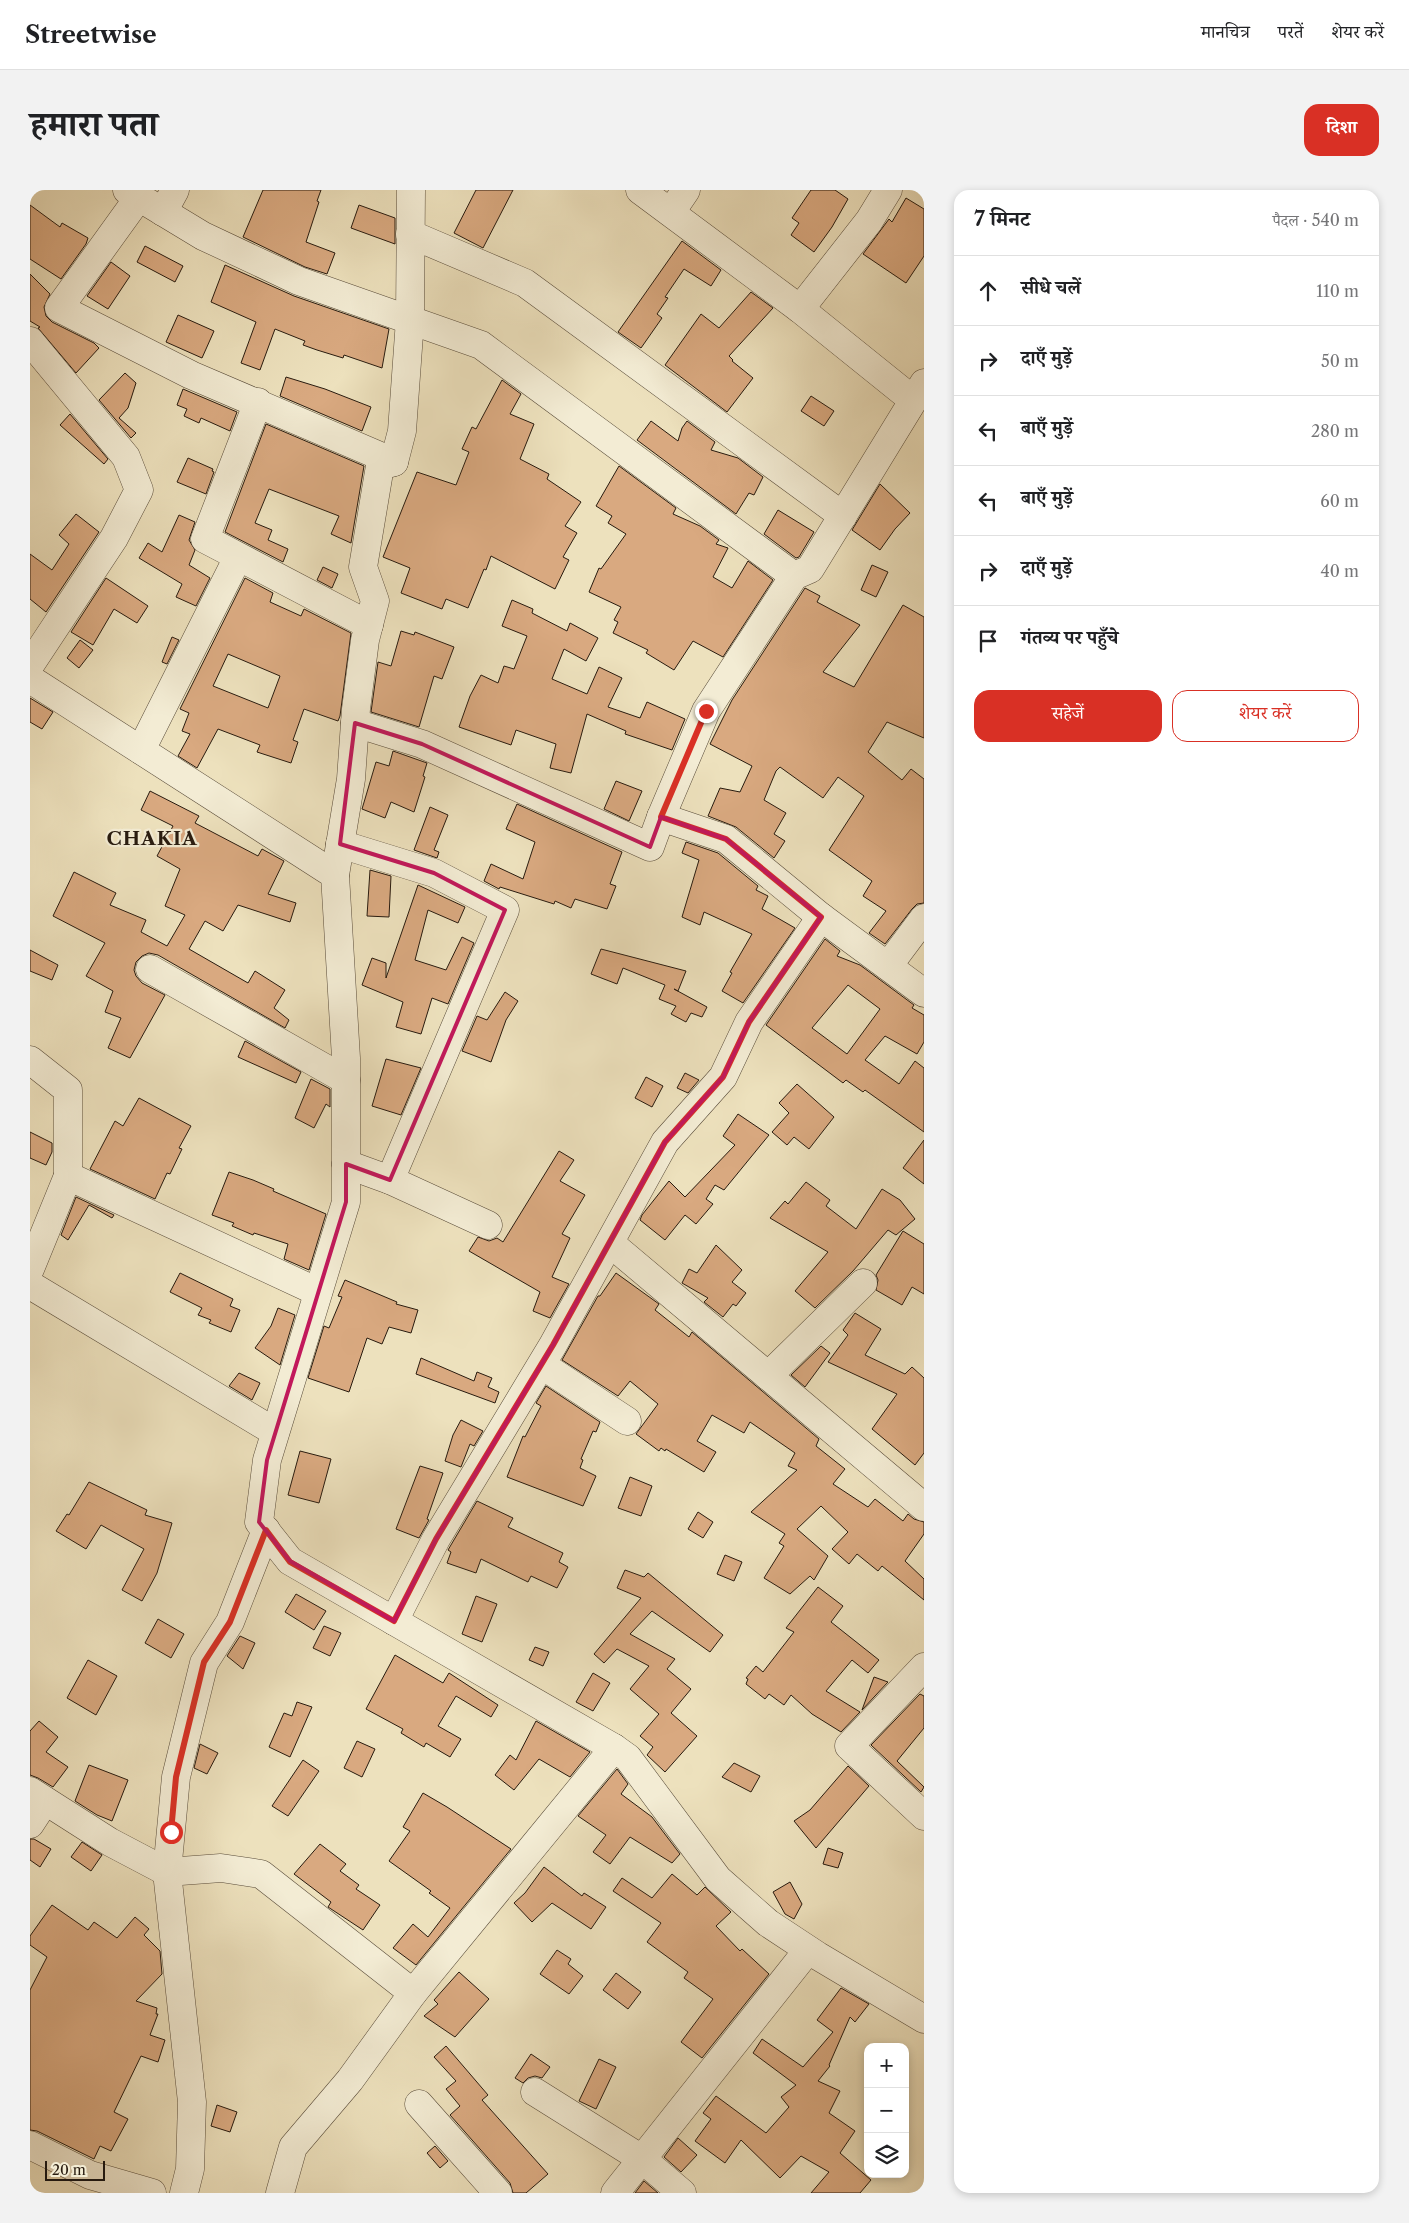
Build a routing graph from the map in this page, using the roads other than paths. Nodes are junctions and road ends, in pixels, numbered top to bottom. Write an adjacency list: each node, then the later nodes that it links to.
1 (411, 190): 7 (street)
2 (640, 190): 6 (street)
3 (888, 190): 8 (street)
4 (133, 193): 5 (street); 12 (street)
5 (169, 201): 9 (street)
6 (678, 201): 8 (street)
7 (410, 234): 9 (street); 14 (street)
8 (800, 309): 11 (street)
9 (410, 320): 13 (street); 16 (street)
10 (30, 342): 18 (street)
11 (919, 392): 14 (street)
12 (258, 402): 13 (street); 15 (street)
13 (394, 462): 17 (street)
14 (843, 516): 16 (street)
15 (238, 557): 17 (street); 21 (street)
16 (794, 576): 22 (street)
17 (369, 625): 20 (street)
18 (30, 665)
19 (30, 679): 21 (street)
20 (355, 723): 22 (street); 23 (street)
21 (141, 750): 24 (street)
22 (661, 817): 25 (street)
23 (340, 844): 24 (street); 34 (street)
24 (335, 875): 31 (street)
25 (821, 917): 27 (street); 36 (street)
26 (924, 918): 27 (street)
27 (888, 966): 29 (street)
28 (150, 969): 31 (street)
29 (924, 993)
30 (30, 1060): 33 (street)
31 (346, 1080): 32 (street)
32 (346, 1164): 34 (street); 40 (street)
33 (68, 1176): 37 (street); 40 (street)
34 (390, 1180): 35 (street)
35 (488, 1225)
36 (610, 1243): 41 (street); 42 (street)
37 (30, 1269)
38 (863, 1283): 42 (street)
39 (30, 1286): 44 (street)
40 (318, 1292): 44 (street)
41 (542, 1365): 43 (street); 47 (street)
42 (768, 1376): 45 (street)
43 (627, 1421)
44 (275, 1432): 46 (street)
45 (924, 1507)
46 (266, 1530): 47 (street); 53 (street)
47 (394, 1621): 49 (street)
48 (924, 1667): 51 (street)
49 (614, 1748): 54 (street); 55 (street)
50 (38, 1796): 52 (street); 53 (street)
51 (924, 1816)
52 (30, 1824)
53 (167, 1872): 55 (street); 62 (street)
54 (808, 1950): 56 (street); 60 (street)
55 (413, 1993): 63 (street)
56 (924, 2019)
57 (535, 2092): 60 (street)
58 (419, 2104): 64 (street)
59 (30, 2145): 61 (street)
60 (642, 2160): 65 (street); 66 (street)
61 (152, 2193)
62 (184, 2193)
63 (280, 2193)
64 (498, 2193)
65 (615, 2193)
66 (682, 2193)

